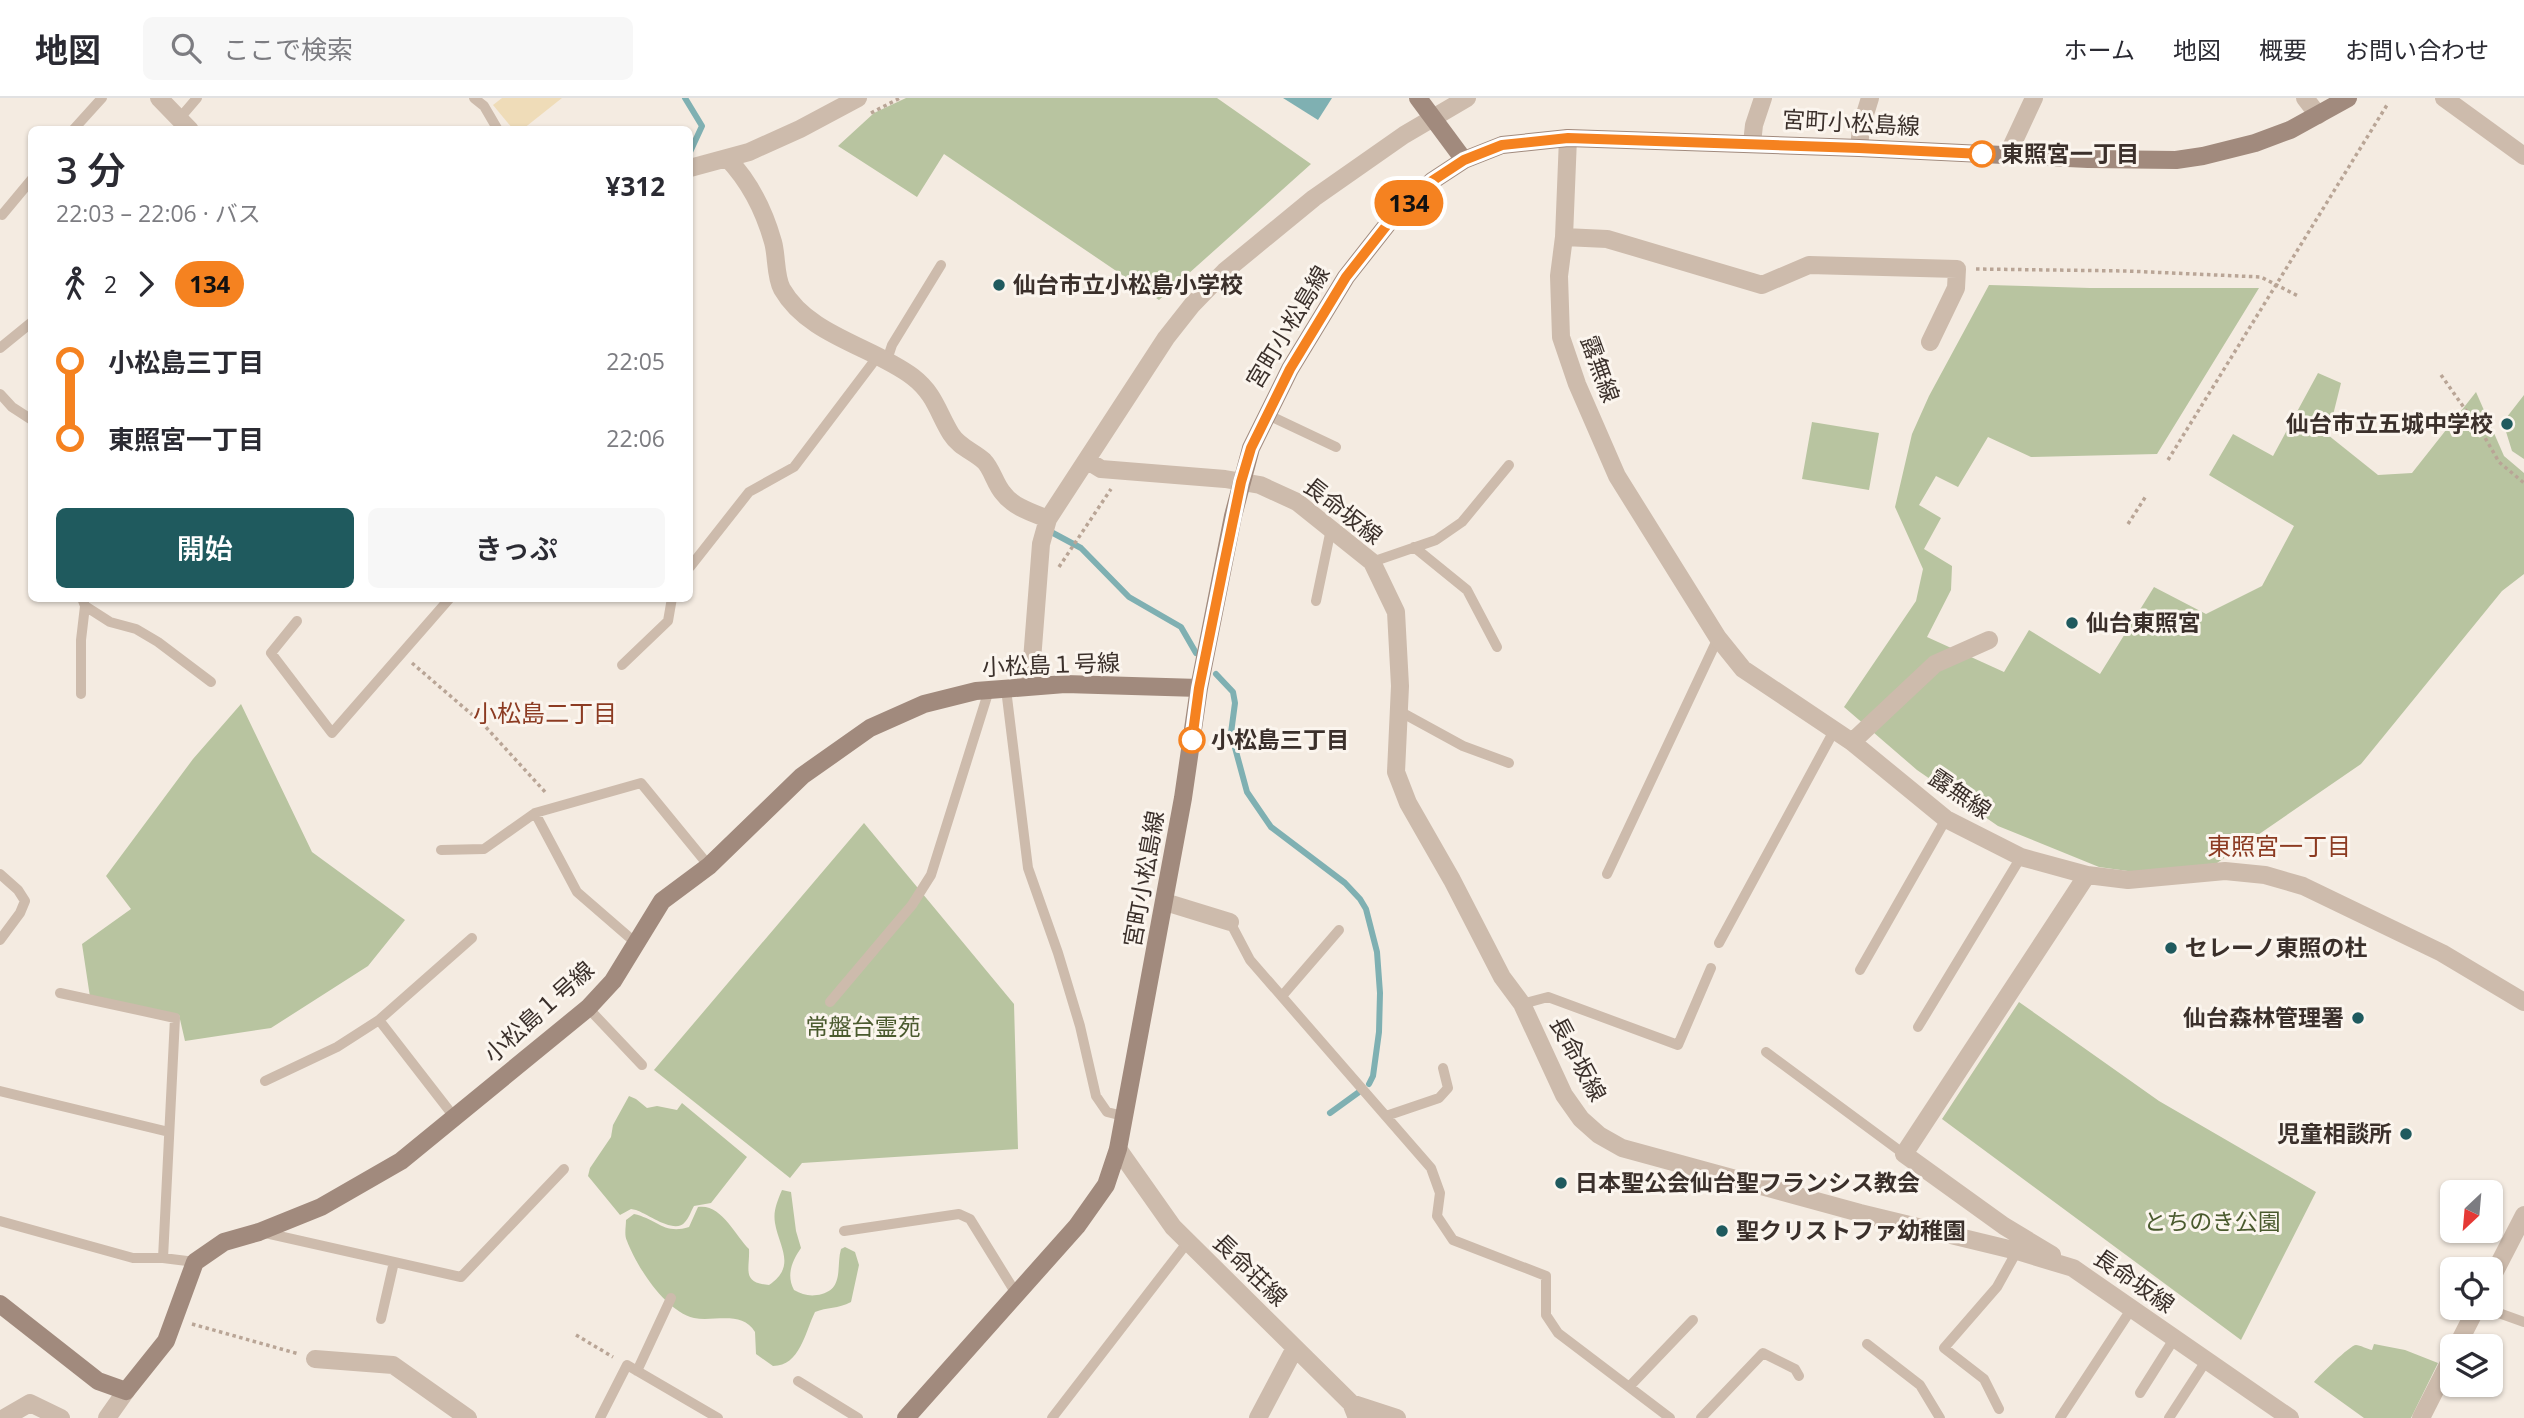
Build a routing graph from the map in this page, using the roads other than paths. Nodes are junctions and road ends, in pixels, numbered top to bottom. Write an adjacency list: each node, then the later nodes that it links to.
1 (102, 98): 18 (lane)
2 (159, 98): 17 (street)
3 (197, 98): 17 (lane)
4 (474, 98): 14 (lane)
5 (858, 98): 25 (street)
6 (1418, 98): 16 (street)
7 (1467, 98): 16 (street)
8 (1763, 98): 21 (street)
9 (1870, 98): 22 (street)
10 (2034, 98): 23 (street)
11 (2305, 98): 15 (street)
12 (2348, 98): 15 (street, 宮町小松島線)
13 (2444, 98): 24 (street)
14 (489, 102): 19 (lane)
15 (2318, 116): 23 (street, 宮町小松島線)
16 (1433, 117): 26 (street); 40 (street)
17 (184, 124)
18 (77, 126)
19 (497, 126)
20 (1568, 138): 21 (street, 宮町小松島線); 26 (street, 宮町小松島線); 30 (street, 露無線)
21 (1752, 143): 22 (street, 宮町小松島線)
22 (1859, 148): 23 (street, 宮町小松島線)
23 (2007, 156)
24 (2524, 156)
25 (727, 158): 27 (street); 35 (street)
26 (1464, 160): 37 (street, 宮町小松島線)
27 (693, 167)
28 (28, 184): 29 (lane)
29 (2, 215)
30 (1564, 237): 33 (street); 53 (street, 露無線)
31 (941, 265): 35 (lane)
32 (28, 325): 34 (lane)
33 (1930, 342)
34 (0, 348)
35 (882, 358): 43 (street); 47 (lane)
36 (0, 394): 38 (lane)
37 (1266, 414): 39 (lane); 42 (street, 宮町小松島線)
38 (28, 417)
39 (1336, 447)
40 (1088, 461): 42 (street, 長命坂線); 43 (street)
41 (1509, 465): 45 (lane)
42 (1241, 482): 44 (street, 長命坂線); 59 (street, 宮町小松島線)
43 (1048, 519): 58 (street)
44 (1331, 529): 46 (street, 長命坂線); 48 (lane)
45 (1414, 547): 46 (lane); 55 (lane)
46 (1372, 562): 62 (street, 長命坂線)
47 (693, 564)
48 (1316, 601)
49 (84, 602): 57 (lane); 61 (lane)
50 (446, 602): 52 (lane)
51 (671, 602): 56 (lane)
52 (297, 621)
53 (1718, 638): 63 (street, 露無線); 72 (lane)
54 (1989, 640): 64 (street)
55 (1497, 647)
56 (622, 664)
57 (211, 682)
58 (1030, 686): 59 (street, 小松島１号線); 60 (street, 小松島１号線)
59 (1199, 688): 74 (street, 宮町小松島線)
60 (997, 690): 70 (street, 小松島１号線); 85 (lane); 96 (lane)
61 (80, 694)
62 (1399, 711): 65 (lane); 87 (street, 長命坂線)
63 (1835, 729): 64 (street, 露無線); 79 (lane)
64 (1852, 742): 67 (street, 露無線)
65 (1509, 763)
66 (535, 813): 68 (lane); 70 (lane); 80 (lane)
67 (1946, 819): 69 (street, 露無線); 82 (lane)
68 (441, 850)
69 (2021, 857): 73 (street, 露無線); 90 (lane)
70 (709, 866): 80 (street, 小松島１号線)
71 (0, 874): 78 (lane)
72 (1607, 874)
73 (2087, 875): 86 (street, 露無線); 101 (street)
74 (1165, 902): 75 (street); 96 (street, 宮町小松島線)
75 (1230, 922): 84 (lane)
76 (1339, 930): 84 (lane)
77 (472, 938): 89 (lane)
78 (0, 940)
79 (1719, 943)
80 (637, 944): 88 (street, 小松島１号線)
81 (1711, 968): 87 (lane)
82 (1860, 970)
83 (60, 993): 99 (lane)
84 (1282, 996): 97 (lane)
85 (830, 1002)
86 (2524, 1002)
87 (1522, 1004): 108 (street, 長命坂線)
88 (589, 1008): 92 (lane); 98 (street, 小松島１号線)
89 (379, 1020): 94 (lane); 98 (lane)
90 (1918, 1027)
91 (1766, 1052): 101 (lane)
92 (642, 1065)
93 (1443, 1068): 97 (lane)
94 (265, 1081)
95 (0, 1091): 99 (lane)
96 (1123, 1116): 100 (street, 宮町小松島線)
97 (1386, 1116): 131 (lane)
98 (455, 1118): 106 (street, 小松島１号線)
99 (169, 1132): 110 (lane)
100 (1118, 1149): 107 (street, 長命荘線); 114 (street, 宮町小松島線)
101 (1904, 1154): 113 (street)
102 (565, 1169): 112 (lane)
103 (2524, 1215): 109 (street)
104 (0, 1221): 110 (lane)
105 (844, 1231): 114 (lane)
106 (260, 1232): 111 (street, 小松島１号線); 112 (lane)
107 (1187, 1243): 124 (street, 長命荘線); 145 (lane)
108 (2017, 1251): 113 (street, 長命坂線); 134 (lane)
109 (2502, 1257)
110 (163, 1258): 111 (lane)
111 (195, 1262): 132 (street)
112 (394, 1262): 119 (lane)
113 (2073, 1268): 117 (street, 長命坂線)
114 (1017, 1294): 144 (street, 宮町小松島線)
115 (671, 1298): 127 (lane)
116 (0, 1304): 132 (street)
117 (2132, 1308): 122 (street, 長命坂線); 151 (lane)
118 (2503, 1314): 121 (lane)
119 (381, 1319)
120 (1693, 1320): 131 (lane)
121 (2524, 1322)
122 (2174, 1339): 126 (street, 長命坂線); 133 (lane)
123 (1867, 1344): 150 (lane)
124 (1295, 1348): 135 (street, 長命荘線); 146 (street)
125 (315, 1359): 136 (street)
126 (2206, 1361): 137 (street, 長命坂線); 152 (lane)
127 (632, 1368): 141 (lane); 142 (lane)
128 (1799, 1376): 149 (lane)
129 (798, 1381): 143 (lane)
130 (2440, 1381): 153 (street)
131 (1629, 1387): 148 (lane)
132 (126, 1391): 140 (street)
133 (2140, 1393)
134 (1999, 1409)
135 (1354, 1411): 147 (street)
136 (460, 1416)
137 (2286, 1417)
138 (4, 1418): 139 (street)
139 (61, 1418)
140 (107, 1418)
141 (600, 1418)
142 (718, 1418)
143 (858, 1418)
144 (906, 1418)
145 (1052, 1418)
146 (1258, 1418)
147 (1397, 1418)
148 (1670, 1418)
149 (1701, 1418)
150 (1940, 1418)
151 (2060, 1418)
152 (2169, 1418)
153 (2421, 1418)

